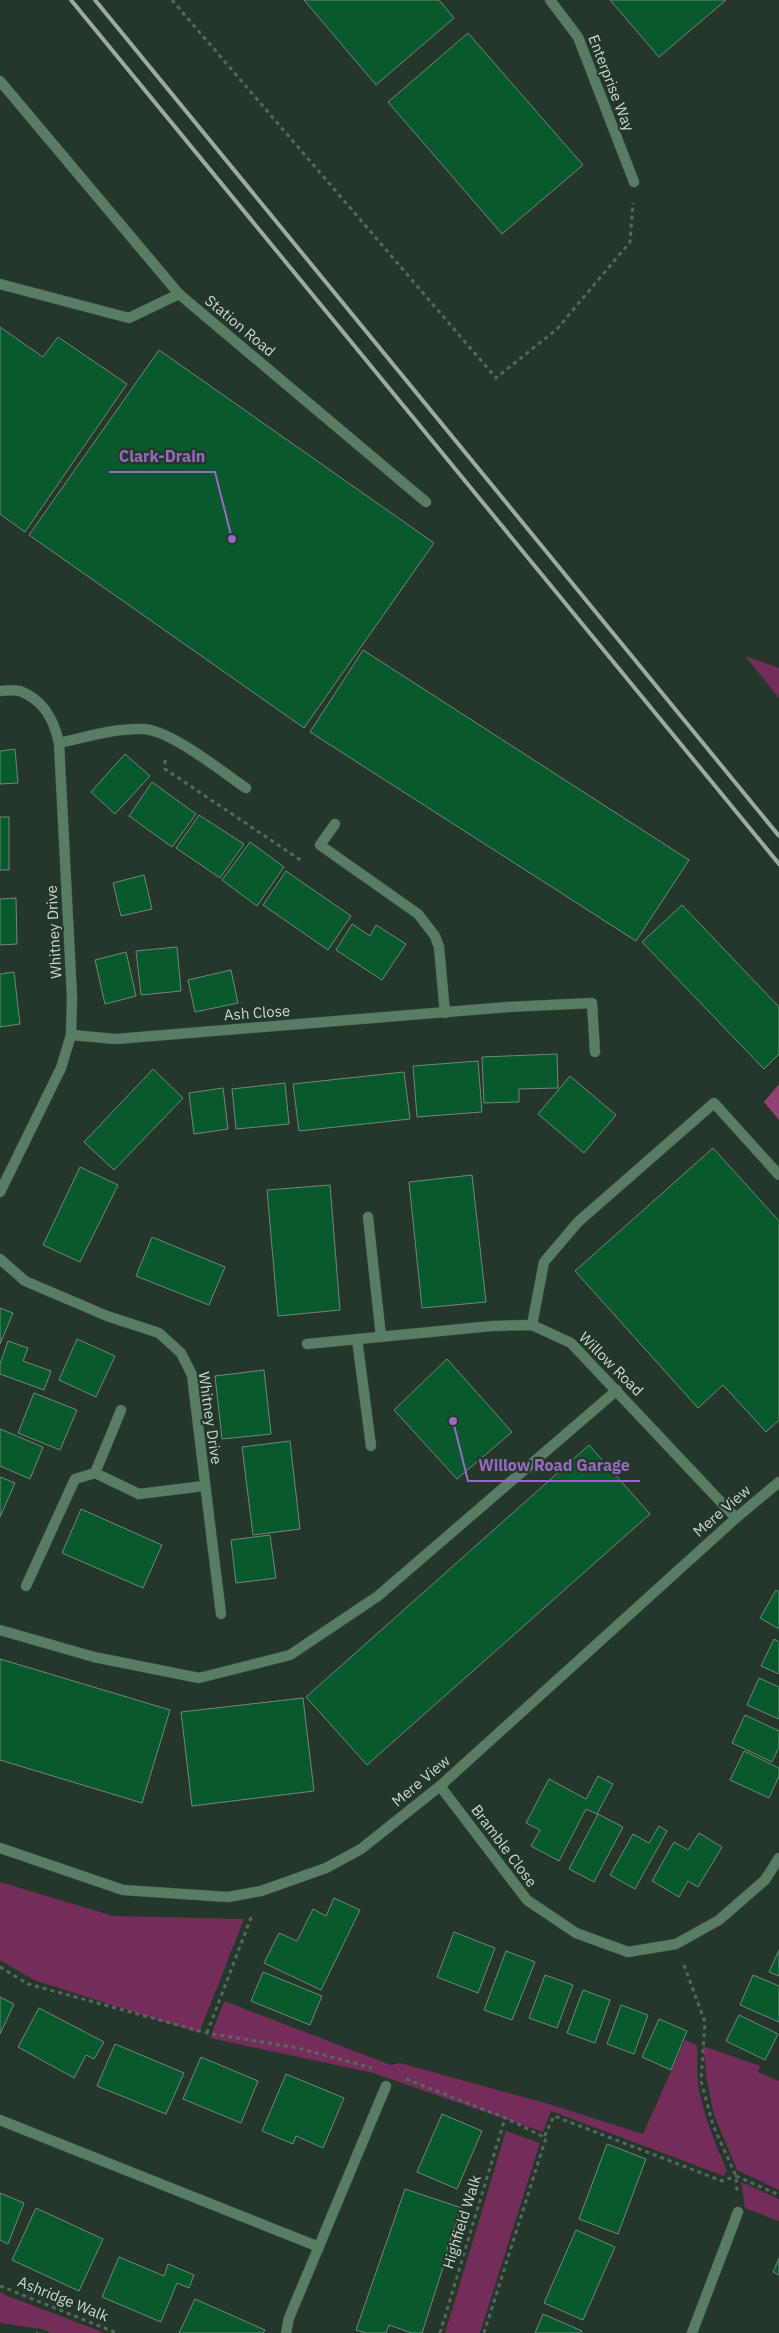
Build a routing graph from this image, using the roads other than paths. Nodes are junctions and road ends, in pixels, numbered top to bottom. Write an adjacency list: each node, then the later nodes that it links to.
1 (550, 0): 3 (street, Enterprise Way)
2 (0, 81): 5 (street, Station Road)
3 (634, 182)
4 (0, 284): 5 (street)
5 (179, 294): 6 (street, Station Road)
6 (426, 502)
7 (0, 691): 8 (street, Whitney Drive)
8 (59, 743): 9 (street); 12 (street, Whitney Drive)
9 (246, 788)
10 (335, 824): 11 (street)
11 (445, 1014): 12 (street, Ash Close); 13 (street, Ash Close)
12 (71, 1035): 15 (street, Whitney Drive)
13 (595, 1052)
14 (779, 1175): 18 (street)
15 (0, 1192)
16 (368, 1217): 19 (street)
17 (0, 1259): 27 (street, Whitney Drive)
18 (532, 1326): 19 (street, Willow Road); 22 (street, Willow Road)
19 (381, 1337): 20 (street, Willow Road)
20 (356, 1339): 21 (street, Willow Road); 24 (street)
21 (306, 1344)
22 (617, 1390): 28 (street, Willow Road); 31 (street)
23 (121, 1410): 25 (street)
24 (371, 1446)
25 (95, 1474): 27 (street, Whitney Drive); 29 (street)
26 (779, 1482): 28 (street, Mere View)
27 (204, 1486): 30 (street, Whitney Drive)
28 (736, 1518): 32 (street, Mere View)
29 (26, 1586)
30 (221, 1614)
31 (0, 1630)
32 (440, 1786): 33 (street, Mere View); 34 (street, Bramble Close)
33 (0, 1848)
34 (779, 1858)
35 (386, 2086): 38 (street)
36 (0, 2120): 38 (street)
37 (738, 2212): 40 (street)
38 (319, 2247): 39 (street)
39 (286, 2333)
40 (692, 2333)

